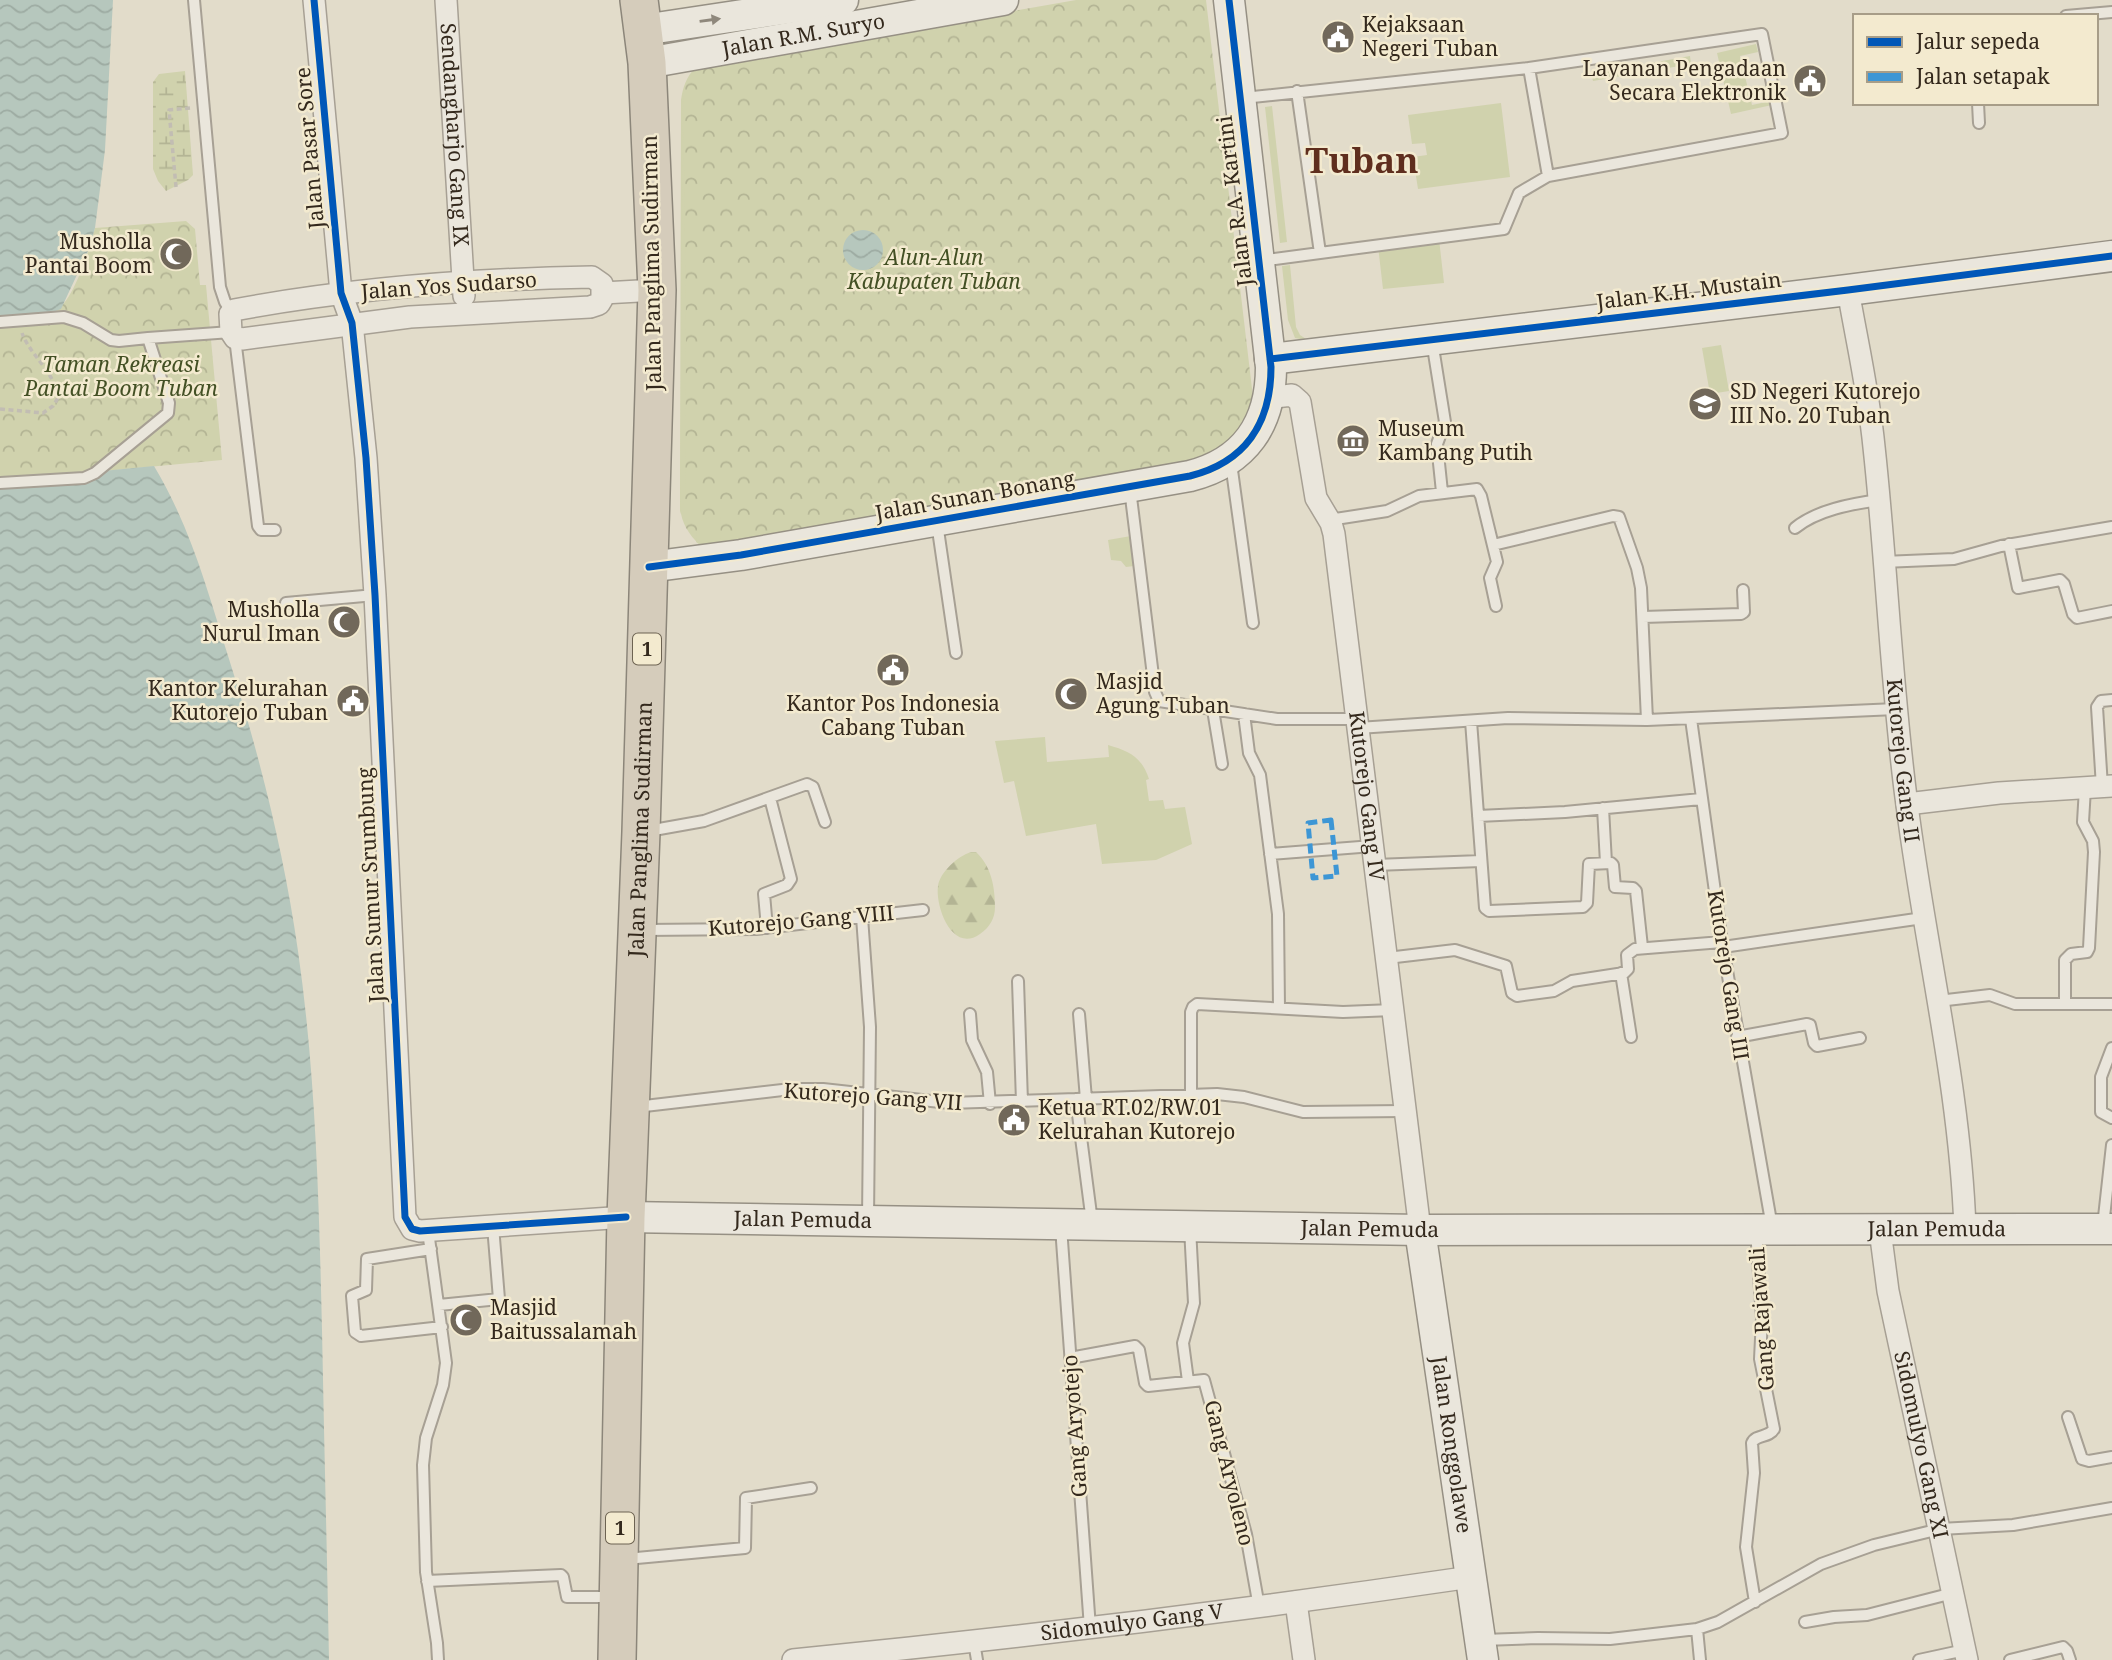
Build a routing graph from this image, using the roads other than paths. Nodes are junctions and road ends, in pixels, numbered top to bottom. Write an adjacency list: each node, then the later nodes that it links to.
1 (194, 0): 28 (lane)
2 (314, 0): 23 (street, Jalan Pasar Sore)
3 (446, 0): 20 (street, Sendangharjo Gang IX)
4 (843, 0): 10 (main road, Jalan R.M. Suryo, one-way to 4)
5 (1003, 0): 7 (main road, Jalan R.M. Suryo)
6 (1229, 0): 13 (main road, Jalan R.A. Kartini)
7 (908, 8): 10 (main road, Jalan R.M. Suryo)
8 (2112, 12): 9 (lane)
9 (2089, 14)
10 (656, 35): 21 (highway, Jalan Panglima Sudirman / 1)
11 (1529, 68): 12 (lane); 16 (lane); 16 (lane)
12 (1297, 91): 13 (lane); 17 (lane)
13 (1240, 99): 19 (main road, Jalan R.A. Kartini)
14 (1978, 105): 15 (lane)
15 (1979, 123)
16 (1548, 176): 17 (lane)
17 (1320, 253): 19 (lane)
18 (2112, 256): 22 (main road, Jalan K.H. Mustain)
19 (1259, 261): 31 (main road, Jalan R.A. Kartini)
20 (464, 283): 23 (street, Jalan Yos Sudarso); 24 (street, Jalan Yos Sudarso); 25 (street, Sendangharjo Gang IX)
21 (657, 290): 24 (street, Jalan Yos Sudarso); 46 (highway, Jalan Panglima Sudirman / 1)
22 (1848, 290): 30 (main road, Jalan K.H. Mustain); 37 (street, Kutorejo Gang II)
23 (341, 293): 27 (street, Jalan Pasar Sore); 28 (street, Jalan Yos Sudarso)
24 (603, 293): 25 (street, Jalan Yos Sudarso)
25 (465, 313): 27 (street, Jalan Yos Sudarso)
26 (0, 322): 29 (lane)
27 (352, 323): 28 (street, Jalan Yos Sudarso); 48 (street, Jalan Sumur Srumbung)
28 (232, 327): 29 (lane); 42 (lane)
29 (148, 338): 34 (lane)
30 (1432, 339): 31 (main road, Jalan K.H. Mustain); 36 (lane)
31 (1270, 359): 32 (main road, Jalan R.A. Kartini)
32 (1267, 398): 33 (main road, Jalan Sunan Bonang); 38 (street, Kutorejo Gang IV)
33 (1230, 461): 35 (main road, Jalan Sunan Bonang); 53 (lane)
34 (0, 483)
35 (1129, 487): 39 (main road, Jalan Sunan Bonang); 57 (lane)
36 (1442, 492): 38 (lane); 44 (lane)
37 (1879, 500): 41 (lane); 45 (street, Kutorejo Gang II)
38 (1329, 520): 62 (street, Kutorejo Gang IV)
39 (936, 521): 46 (main road, Jalan Sunan Bonang); 54 (lane)
40 (2112, 527): 43 (lane)
41 (1795, 528)
42 (275, 530)
43 (2009, 544): 45 (lane); 51 (lane)
44 (1493, 545): 50 (lane); 52 (lane)
45 (1883, 562): 56 (street, Kutorejo Gang II)
46 (649, 567): 71 (highway, Jalan Panglima Sudirman / 1)
47 (1743, 590): 52 (lane)
48 (375, 595): 49 (lane); 117 (street, Jalan Sumur Srumbung)
49 (286, 603)
50 (1496, 606)
51 (2112, 611)
52 (1643, 617): 60 (lane)
53 (1253, 623)
54 (956, 653)
55 (2112, 701): 64 (lane)
56 (1896, 709): 59 (lane); 67 (street, Kutorejo Gang II)
57 (1213, 710): 58 (lane); 63 (lane)
58 (1244, 714): 62 (lane); 72 (lane)
59 (1691, 719): 60 (lane); 66 (lane, Kutorejo Gang III)
60 (1647, 720): 61 (lane)
61 (1471, 721): 62 (lane); 69 (lane)
62 (1358, 724): 73 (street, Kutorejo Gang IV)
63 (1222, 764)
64 (2100, 787): 67 (street); 87 (lane)
65 (770, 798): 70 (lane); 71 (lane); 79 (lane)
66 (1701, 799): 68 (lane); 81 (lane, Kutorejo Gang III)
67 (1907, 804): 78 (street, Kutorejo Gang II)
68 (1603, 808): 69 (lane); 75 (lane)
69 (1478, 816): 74 (lane)
70 (825, 822)
71 (641, 832): 80 (highway, Jalan Panglima Sudirman / 1)
72 (1270, 854): 73 (lane); 89 (lane)
73 (1374, 855): 74 (lane); 83 (street, Kutorejo Gang IV)
74 (1481, 861): 75 (lane)
75 (1606, 863): 82 (lane)
76 (923, 910): 77 (lane, Kutorejo Gang VIII)
77 (862, 917): 79 (lane, Kutorejo Gang VIII); 97 (lane)
78 (1923, 918): 81 (lane); 86 (street, Kutorejo Gang II)
79 (766, 928): 80 (lane, Kutorejo Gang VIII)
80 (637, 930): 102 (highway, Jalan Panglima Sudirman / 1)
81 (1722, 945): 82 (lane); 94 (lane, Kutorejo Gang III)
82 (1643, 947): 84 (lane)
83 (1387, 958): 84 (lane); 90 (street, Kutorejo Gang IV)
84 (1621, 973): 93 (lane)
85 (1018, 981): 100 (lane)
86 (1938, 1001): 87 (lane); 116 (street, Kutorejo Gang II)
87 (2065, 1004): 88 (lane)
88 (2112, 1004)
89 (1279, 1008): 90 (lane); 98 (lane)
90 (1393, 1010): 103 (street, Kutorejo Gang IV)
91 (970, 1014): 101 (lane)
92 (1079, 1014): 99 (lane)
93 (1631, 1037)
94 (1737, 1037): 95 (lane); 114 (lane, Kutorejo Gang III)
95 (1860, 1038)
96 (2112, 1048): 104 (lane)
97 (869, 1094): 101 (lane, Kutorejo Gang VII); 102 (lane, Kutorejo Gang VII); 107 (lane)
98 (1191, 1094): 99 (lane, Kutorejo Gang VII); 103 (lane, Kutorejo Gang VII)
99 (1081, 1099): 100 (lane, Kutorejo Gang VII); 109 (lane)
100 (1022, 1102): 101 (lane, Kutorejo Gang VII)
101 (990, 1104)
102 (630, 1108): 106 (highway, Jalan Panglima Sudirman / 1)
103 (1405, 1111): 113 (street, Kutorejo Gang IV)
104 (2112, 1118)
105 (2112, 1145): 112 (lane)
106 (626, 1217): 107 (main road, Jalan Pemuda); 110 (street); 127 (highway, Jalan Panglima Sudirman / 1)
107 (868, 1221): 108 (main road, Jalan Pemuda)
108 (1060, 1224): 109 (main road, Jalan Pemuda); 120 (lane, Gang Aryotejo)
109 (1092, 1225): 111 (main road, Jalan Pemuda)
110 (494, 1226): 117 (street); 118 (lane)
111 (1190, 1226): 113 (main road, Jalan Pemuda); 121 (lane)
112 (2107, 1229): 116 (main road, Jalan Pemuda)
113 (1420, 1230): 114 (main road, Jalan Pemuda); 128 (main road, Jalan Ronggolawe)
114 (1764, 1230): 115 (main road, Jalan Pemuda); 133 (lane, Gang Rajawali)
115 (1880, 1230): 116 (main road, Jalan Pemuda); 126 (street, Sidomulyo Gang XI)
116 (1965, 1230)
117 (430, 1240): 118 (lane); 119 (lane)
118 (439, 1305): 119 (lane)
119 (442, 1327): 129 (lane)
120 (1070, 1359): 121 (lane, Gang Aryoleno); 136 (lane, Gang Aryotejo)
121 (1188, 1381): 134 (lane, Gang Aryoleno)
122 (2068, 1417): 123 (lane)
123 (2112, 1457)
124 (811, 1488): 127 (lane)
125 (2112, 1508): 126 (lane)
126 (1940, 1529): 130 (street, Sidomulyo Gang XI); 133 (lane)
127 (620, 1560): 131 (highway, Jalan Panglima Sudirman / 1)
128 (1471, 1577): 132 (street, Sidomulyo Gang V); 138 (main road, Jalan Ronggolawe)
129 (428, 1581): 131 (lane); 141 (lane)
130 (1953, 1593): 135 (lane); 140 (street, Sidomulyo Gang XI)
131 (619, 1597): 142 (highway, Jalan Panglima Sudirman / 1)
132 (1296, 1602): 134 (street, Sidomulyo Gang V); 144 (street)
133 (1755, 1602): 137 (lane)
134 (1259, 1607): 136 (street, Sidomulyo Gang V)
135 (1805, 1622)
136 (1090, 1628): 139 (street, Sidomulyo Gang V)
137 (1697, 1629): 138 (lane); 145 (lane)
138 (1482, 1650)
139 (975, 1651): 143 (street, Sidomulyo Gang V)
140 (1966, 1655): 146 (lane)
141 (438, 1660)
142 (617, 1660)
143 (793, 1660)
144 (1304, 1660)
145 (1700, 1660)
146 (1919, 1660)
147 (2010, 1660): 148 (lane)
148 (2070, 1660)

